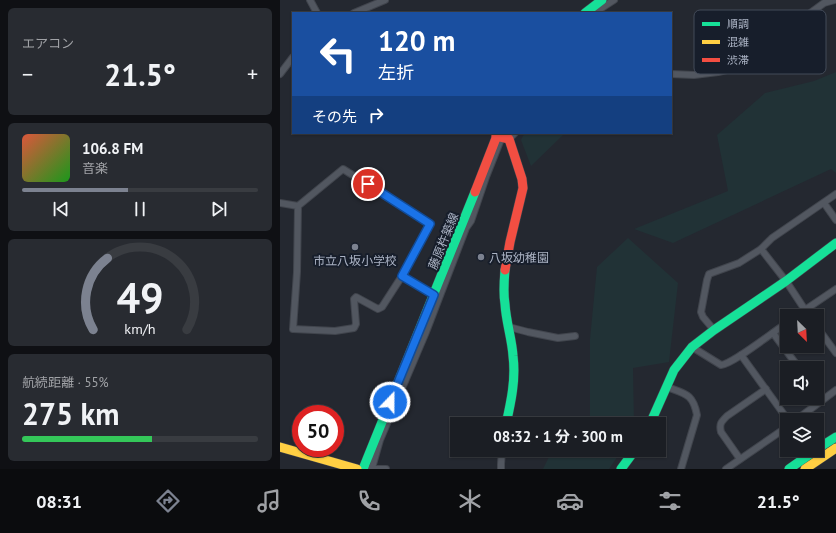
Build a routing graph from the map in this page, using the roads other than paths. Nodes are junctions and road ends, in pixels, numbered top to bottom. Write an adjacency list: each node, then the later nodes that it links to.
1 (310, 0): 7 (street)
2 (385, 0): 8 (street)
3 (602, 0): 9 (main road)
4 (614, 0): 10 (street)
5 (835, 0): 6 (street)
6 (814, 10)
7 (316, 12)
8 (356, 12)
9 (586, 12)
10 (596, 12)
11 (292, 58): 12 (street)
12 (280, 74)
13 (672, 74): 14 (street)
14 (701, 74)
15 (504, 135): 26 (main road, 藤原杵築線); 29 (main road); 58 (street)
16 (836, 194): 18 (street)
17 (280, 202): 19 (street)
18 (824, 203): 20 (street); 22 (street)
19 (298, 206): 23 (street); 23 (street)
20 (836, 220)
21 (836, 243): 24 (main road)
22 (761, 249): 24 (street); 31 (street)
23 (402, 276): 26 (street)
24 (786, 281): 27 (street); 31 (main road)
25 (836, 289): 28 (street)
26 (434, 295): 58 (main road, 藤原杵築線)
27 (804, 309)
28 (806, 309)
29 (509, 327): 33 (street); 46 (main road)
30 (780, 328): 32 (street)
31 (714, 330): 35 (main road)
32 (773, 333): 37 (street); 38 (street)
33 (575, 336)
34 (824, 337): 36 (street)
35 (692, 347): 37 (street); 39 (main road)
36 (836, 353)
37 (741, 355): 40 (street)
38 (793, 361)
39 (667, 387): 47 (main road); 62 (street)
40 (766, 389): 44 (street); 56 (street)
41 (836, 390): 42 (street)
42 (824, 399)
43 (816, 405): 45 (street)
44 (783, 413)
45 (805, 413)
46 (507, 417)
47 (653, 417)
48 (780, 431): 56 (street)
49 (836, 437): 50 (main road)
50 (824, 445)
51 (280, 447): 57 (main road)
52 (836, 448): 65 (main road)
53 (502, 457): 60 (street)
54 (630, 457): 61 (main road)
55 (807, 457): 64 (main road)
56 (740, 459): 63 (street)
57 (357, 469)
58 (368, 469): 59 (street)
59 (386, 469)
60 (501, 469)
61 (621, 469)
62 (681, 469)
63 (726, 469)
64 (789, 469)
65 (805, 469)

